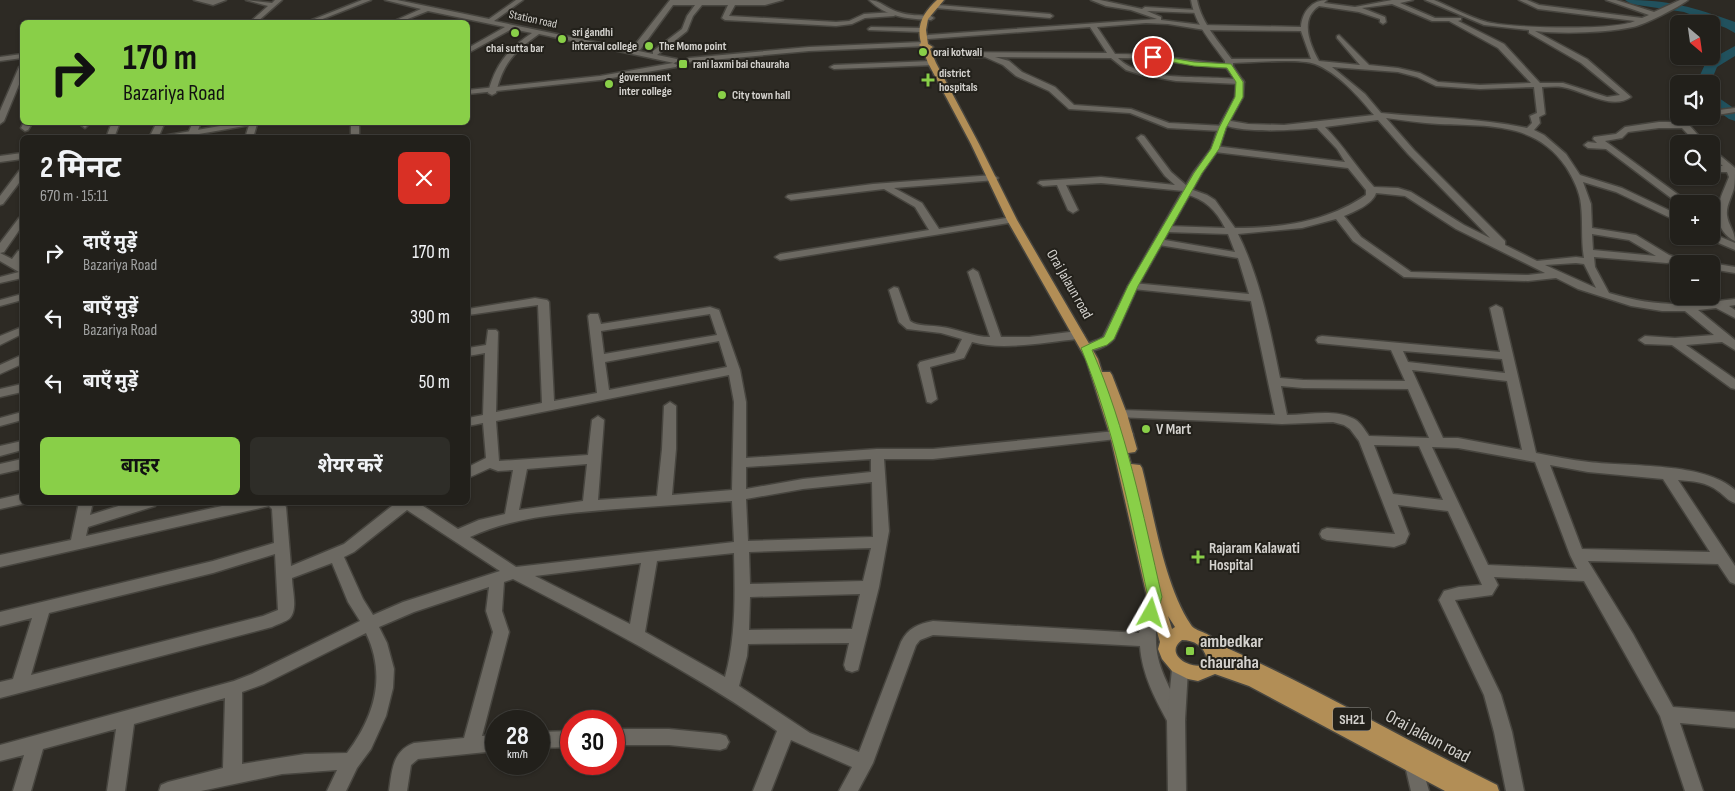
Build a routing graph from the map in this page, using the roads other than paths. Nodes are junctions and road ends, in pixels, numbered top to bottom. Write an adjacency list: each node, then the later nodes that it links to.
1 (197, 0): 2 (street)
2 (223, 0)
3 (249, 0): 26 (street)
4 (279, 0): 26 (street)
5 (368, 0): 41 (street)
6 (388, 0): 27 (street, Station road)
7 (404, 0): 35 (street, Station road)
8 (520, 0): 39 (street)
9 (780, 0): 28 (street)
10 (872, 0): 34 (street)
11 (946, 0): 24 (main road)
12 (1094, 0): 30 (street)
13 (1145, 0): 31 (street)
14 (1194, 0): 32 (street)
15 (1410, 0): 23 (street)
16 (1428, 0): 38 (street)
17 (1522, 0): 45 (street)
18 (1609, 0): 33 (street)
19 (1685, 0): 33 (street)
20 (672, 2): 21 (street); 59 (street)
21 (701, 2): 25 (street); 61 (street)
22 (1321, 2): 29 (street); 52 (street)
23 (1392, 2): 29 (street); 44 (street)
24 (940, 3): 36 (street); 37 (main road)
25 (732, 4): 28 (street); 46 (street)
26 (273, 5): 40 (street)
27 (428, 8): 35 (street, Station road); 42 (street)
28 (771, 8): 46 (street)
29 (1350, 8): 48 (street)
30 (1136, 9): 31 (street); 47 (street)
31 (1157, 10): 32 (street)
32 (1197, 12): 51 (street)
33 (1660, 13): 45 (street)
34 (894, 14): 37 (street); 46 (street)
35 (471, 16): 39 (street, Station road); 43 (street); 50 (street, Station road)
36 (1050, 16)
37 (927, 18): 54 (main road); 58 (main road)
38 (1472, 18): 44 (street); 55 (street)
39 (492, 19): 59 (street, Station road)
40 (254, 20)
41 (315, 20)
42 (400, 20)
43 (459, 20)
44 (1451, 20): 74 (street)
45 (1646, 20): 55 (street)
46 (785, 22)
47 (1168, 22): 49 (street); 51 (street)
48 (1383, 22)
49 (1092, 25): 58 (street); 64 (street)
50 (512, 26): 56 (street, Station road); 60 (street)
51 (1205, 28): 52 (street); 68 (street)
52 (1304, 29): 69 (street)
53 (871, 30): 54 (street)
54 (921, 30): 58 (main road, Orai Jalaun road)
55 (1526, 30): 74 (street)
56 (538, 32): 67 (street, Station road); 75 (street)
57 (1339, 37): 71 (street)
58 (928, 47): 62 (street); 66 (street); 70 (street); 102 (main road, Orai Jalaun road); 167 (main road)
59 (636, 48): 61 (street, Station road)
60 (470, 49)
61 (656, 53): 66 (street, Station road)
62 (987, 54): 64 (street); 85 (street)
63 (20, 56): 65 (street)
64 (1114, 56): 68 (street); 73 (street)
65 (0, 59)
66 (688, 61): 67 (street)
67 (673, 63): 75 (street)
68 (1229, 63): 69 (street); 73 (street)
69 (1318, 63): 71 (street); 82 (street)
70 (834, 67)
71 (1366, 67): 74 (street)
72 (20, 73): 78 (street)
73 (1240, 82): 85 (street)
74 (1538, 85): 87 (street)
75 (492, 91): 76 (street); 77 (street)
76 (470, 92)
77 (470, 96)
78 (4, 101): 81 (street)
79 (1735, 110): 80 (street)
80 (1720, 112)
81 (1, 116)
82 (1380, 116): 84 (street); 87 (street); 125 (street)
83 (247, 125): 88 (street)
84 (1319, 125): 85 (street); 97 (street)
85 (1224, 126): 93 (street)
86 (1685, 126): 89 (street); 92 (street)
87 (1529, 131): 101 (street)
88 (191, 135)
89 (1694, 135)
90 (1141, 138): 106 (street)
91 (1588, 145): 92 (street)
92 (1610, 148): 108 (street)
93 (1215, 149): 97 (street); 106 (street)
94 (20, 156): 95 (street)
95 (0, 159)
96 (1720, 160): 99 (street)
97 (1351, 166): 107 (street)
98 (1720, 169): 99 (street)
99 (1731, 170): 121 (street)
100 (20, 176): 110 (street)
101 (1577, 177): 113 (street); 118 (street)
102 (992, 178): 105 (street); 114 (main road, Orai Jalaun road)
103 (1060, 182): 104 (street); 106 (street); 111 (street)
104 (1044, 183)
105 (886, 186): 109 (street); 120 (street)
106 (1187, 189): 117 (street); 119 (street)
107 (1371, 190): 112 (street); 125 (street)
108 (1674, 195)
109 (791, 197)
110 (0, 202)
111 (1074, 210)
112 (1338, 215): 119 (street); 138 (street)
113 (1670, 216)
114 (1012, 220): 120 (street); 156 (main road, Orai Jalaun road)
115 (20, 225): 131 (street)
116 (1720, 227): 121 (street)
117 (1167, 229): 119 (street); 123 (street)
118 (1587, 230): 129 (street); 130 (street)
119 (1233, 232): 127 (street)
120 (936, 233): 128 (street)
121 (1732, 235)
122 (1720, 240): 124 (street)
123 (1159, 242): 127 (street); 140 (street)
124 (1735, 247)
125 (1508, 250): 138 (street)
126 (20, 254): 131 (street)
127 (1243, 256): 144 (street)
128 (780, 257)
129 (1589, 258): 132 (street); 133 (street); 142 (street)
130 (1670, 259)
131 (7, 260)
132 (1670, 260)
133 (1541, 262)
134 (1720, 268): 135 (street)
135 (1735, 270)
136 (973, 272): 163 (street)
137 (20, 275): 139 (street)
138 (1556, 275): 142 (street)
139 (0, 280)
140 (1133, 286): 144 (street); 167 (street)
141 (894, 290): 158 (street)
142 (1604, 295): 151 (street)
143 (20, 298): 146 (street)
144 (1254, 298): 177 (street)
145 (1735, 302): 147 (street)
146 (0, 303)
147 (1720, 304)
148 (1710, 305): 151 (street)
149 (1720, 305): 153 (street)
150 (1496, 308): 170 (street)
151 (1688, 308): 159 (street)
152 (470, 312): 184 (street)
153 (1735, 315)
154 (20, 331): 162 (street)
155 (492, 332): 168 (street)
156 (1078, 335): 163 (street); 167 (main road, Orai Jalaun road)
157 (723, 337): 171 (street); 171 (street); 175 (street)
158 (968, 338): 163 (street); 183 (street)
159 (1724, 338): 164 (street); 166 (street)
160 (1322, 340): 165 (street)
161 (1645, 340): 164 (street)
162 (0, 341)
163 (998, 342)
164 (1675, 342): 179 (street)
165 (1394, 346): 170 (street); 173 (street)
166 (1735, 346)
167 (1089, 347): 186 (main road); 193 (main road, Orai Jalaun road)
168 (491, 348): 169 (street); 188 (street)
169 (470, 352)
170 (1507, 356): 176 (street)
171 (600, 359): 182 (street)
172 (20, 360): 174 (street)
173 (1403, 365): 176 (street); 178 (street)
174 (0, 370)
175 (734, 370): 182 (street); 202 (street)
176 (1512, 378): 199 (street)
177 (1274, 381): 178 (street); 190 (street)
178 (1412, 385): 195 (street)
179 (1735, 385)
180 (20, 388): 181 (street)
181 (0, 393)
182 (603, 395): 184 (street)
183 (932, 399)
184 (548, 406): 188 (street)
185 (670, 406): 212 (street)
186 (1121, 414): 190 (street); 193 (main road)
187 (20, 417): 191 (street)
188 (489, 417): 192 (street); 201 (street)
189 (598, 420): 200 (street)
190 (1282, 420): 194 (street)
191 (0, 422)
192 (470, 422)
193 (1122, 435): 198 (street); 244 (main road, Orai Jalaun road); 248 (main road)
194 (1365, 440): 195 (street); 213 (street)
195 (1431, 442): 199 (street); 222 (street)
196 (20, 447): 197 (street)
197 (0, 452)
198 (876, 454): 202 (street); 208 (street)
199 (1536, 458): 207 (street); 232 (street)
200 (594, 459): 204 (street); 221 (street)
201 (492, 461): 204 (street); 206 (street)
202 (740, 463): 209 (street)
203 (20, 464): 205 (street)
204 (520, 464): 223 (street)
205 (0, 469)
206 (470, 472)
207 (1667, 474): 210 (street); 234 (street)
208 (879, 476): 209 (street); 227 (street)
209 (739, 495): 212 (street); 230 (street)
210 (1735, 498)
211 (20, 499): 214 (street)
212 (664, 500): 221 (street)
213 (1388, 500): 222 (street); 225 (street)
214 (0, 504)
215 (85, 505): 224 (street)
216 (140, 505): 224 (street)
217 (252, 505): 228 (street)
218 (277, 505): 229 (street)
219 (410, 505): 231 (street)
220 (412, 505): 226 (street)
221 (590, 506): 223 (street)
222 (1454, 506): 236 (street)
223 (511, 517): 226 (street)
224 (82, 523): 228 (street)
225 (1327, 534)
226 (457, 536): 237 (street)
227 (880, 542): 230 (street); 242 (street)
228 (77, 544): 235 (street)
229 (283, 546): 238 (street); 245 (street)
230 (740, 547): 233 (street); 243 (street)
231 (336, 555): 238 (street); 247 (street)
232 (1577, 555): 234 (street); 239 (street)
233 (650, 556): 237 (street); 249 (street)
234 (1720, 558): 240 (street)
235 (0, 561)
236 (1485, 571): 239 (street); 288 (street)
237 (514, 573): 241 (street); 249 (street)
238 (285, 574): 257 (street)
239 (1588, 575): 261 (street)
240 (1735, 578)
241 (497, 579): 247 (street); 270 (street)
242 (872, 587): 243 (street); 250 (street)
243 (742, 591): 251 (street)
244 (1155, 597): 252 (street); 253 (main road, Orai Jalaun road)
245 (44, 608): 246 (street); 257 (street)
246 (0, 618)
247 (370, 624): 258 (street); 272 (street)
248 (1187, 633): 253 (main road); 254 (main road, Orai Jalaun road / SH21)
249 (636, 635): 259 (street)
250 (859, 636): 251 (street); 255 (street)
251 (739, 637): 259 (street)
252 (1147, 640): 263 (street); 273 (street)
253 (1168, 641): 256 (main road, Orai Jalaun road)
254 (1213, 657): 256 (main road); 274 (main road, Orai Jalaun road / SH21); 287 (main road, Orai Jalaun road / SH21)
255 (852, 665)
256 (1180, 669): 263 (street)
257 (20, 684): 260 (street)
258 (234, 688): 262 (street); 275 (street)
259 (730, 689): 265 (street)
260 (0, 690)
261 (1668, 714): 264 (street); 276 (street)
262 (126, 719): 268 (street); 278 (street)
263 (1176, 720): 284 (street)
264 (1735, 720)
265 (787, 729): 273 (street); 282 (street)
266 (625, 738): 267 (street)
267 (720, 742)
268 (36, 743): 271 (street); 277 (street)
269 (485, 744): 270 (street)
270 (471, 745): 281 (street)
271 (0, 753)
272 (351, 762): 275 (street); 280 (street)
273 (864, 763): 283 (street)
274 (1414, 766): 285 (street); 286 (main road, Orai Jalaun road / SH21)
275 (232, 774): 279 (street)
276 (1697, 790)
277 (22, 791)
278 (116, 791)
279 (168, 791)
280 (336, 791)
281 (398, 791)
282 (762, 791)
283 (848, 791)
284 (1177, 791)
285 (1420, 791)
286 (1463, 791)
287 (1490, 791)
288 (1515, 791)

